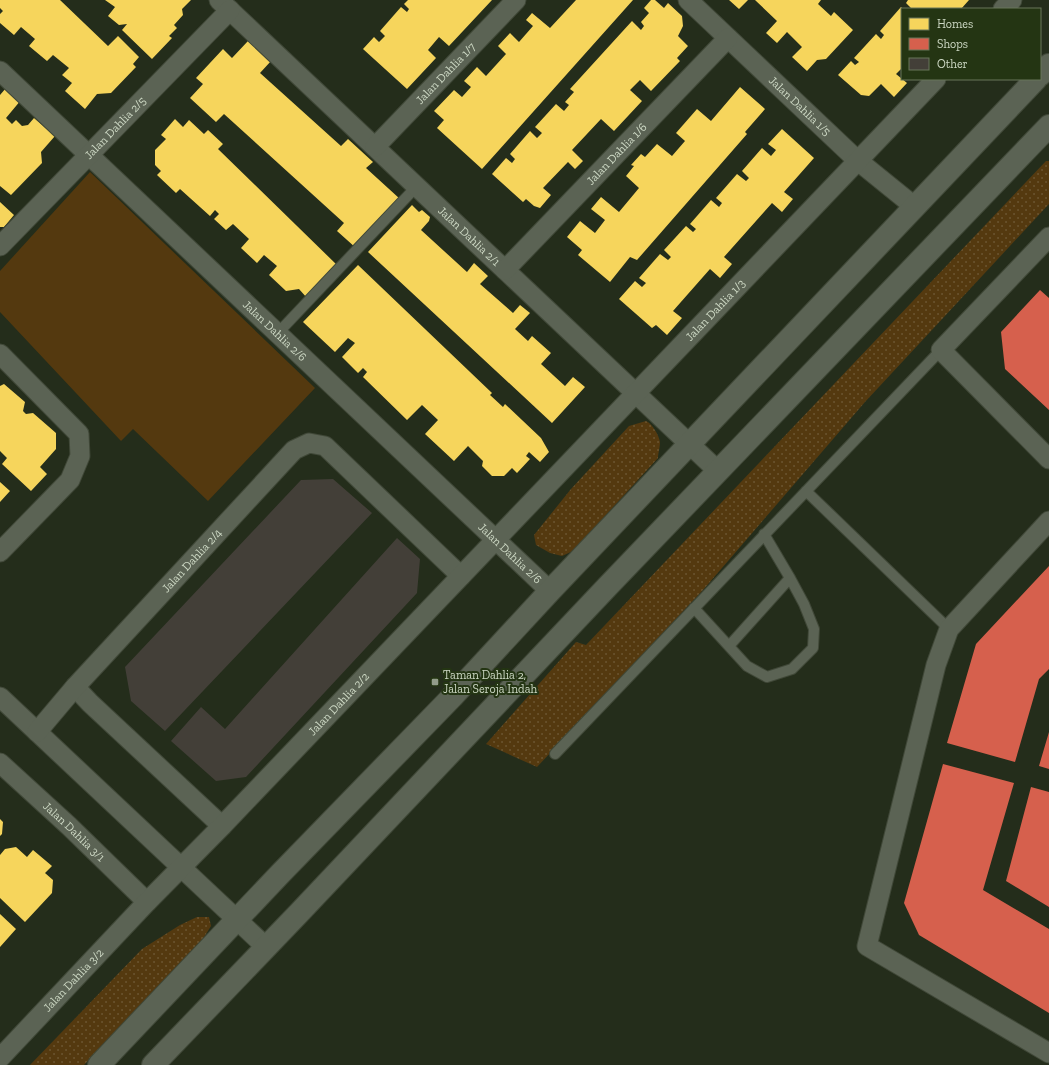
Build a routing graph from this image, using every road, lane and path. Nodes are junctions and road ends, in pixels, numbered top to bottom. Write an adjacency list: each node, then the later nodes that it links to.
1 (516, 0): 13 (street, Jalan Dahlia 1/7)
2 (688, 0): 6 (street, Jalan Dahlia 1/5)
3 (1012, 0): 5 (street)
4 (225, 5): 13 (street, Jalan Dahlia 2/1); 14 (street, Jalan Dahlia 2/5)
5 (1004, 8)
6 (728, 38): 15 (street, Jalan Dahlia 1/5); 20 (street, Jalan Dahlia 1/6)
7 (1049, 66): 9 (street)
8 (0, 71): 14 (street, Jalan Dahlia 2/6)
9 (1041, 74)
10 (935, 80): 15 (street, Jalan Dahlia 1/3)
11 (1035, 80): 17 (street)
12 (1047, 132): 27 (street)
13 (375, 147): 16 (street, Jalan Dahlia 2/1)
14 (88, 155): 19 (street, Jalan Dahlia 2/5); 21 (street, Jalan Dahlia 2/6)
15 (857, 160): 17 (street, Jalan Dahlia 1/5); 24 (street, Jalan Dahlia 1/3)
16 (417, 186): 20 (street, Jalan Dahlia 2/1); 21 (lane)
17 (915, 207): 25 (street)
18 (1049, 237): 22 (street)
19 (0, 246)
20 (505, 270): 24 (street, Jalan Dahlia 2/1)
21 (277, 334): 31 (street, Jalan Dahlia 2/6)
22 (941, 350): 26 (street); 28 (lane)
23 (0, 354): 32 (street)
24 (635, 393): 25 (street, Jalan Dahlia 2/1); 31 (street, Jalan Dahlia 1/3)
25 (690, 444): 27 (street, Jalan Dahlia 2/1); 35 (street)
26 (1049, 459)
27 (718, 471): 48 (street)
28 (806, 491): 30 (lane); 37 (lane)
29 (1049, 521): 37 (street)
30 (764, 534): 34 (lane); 36 (lane)
31 (495, 540): 33 (street, Jalan Dahlia 2/2); 35 (street, Jalan Dahlia 2/6)
32 (0, 552)
33 (461, 576): 39 (street, Jalan Dahlia 2/4); 44 (street, Jalan Dahlia 2/2)
34 (790, 578): 38 (lane); 38 (lane)
35 (550, 591): 47 (street)
36 (694, 608): 38 (lane); 42 (lane)
37 (949, 630): 49 (street)
38 (729, 646)
39 (75, 687): 41 (street, Jalan Dahlia 2/4); 44 (street)
40 (0, 697): 41 (street)
41 (37, 732): 45 (street)
42 (555, 754)
43 (0, 763): 46 (street, Jalan Dahlia 3/1)
44 (222, 826): 45 (street, Jalan Dahlia 2/2)
45 (181, 868): 46 (street, Jalan Dahlia 3/2); 47 (street)
46 (147, 902): 50 (street, Jalan Dahlia 3/2)
47 (236, 920): 48 (street); 51 (street)
48 (266, 948): 52 (street)
49 (1049, 1053)
50 (1, 1056)
51 (99, 1065)
52 (153, 1065)

